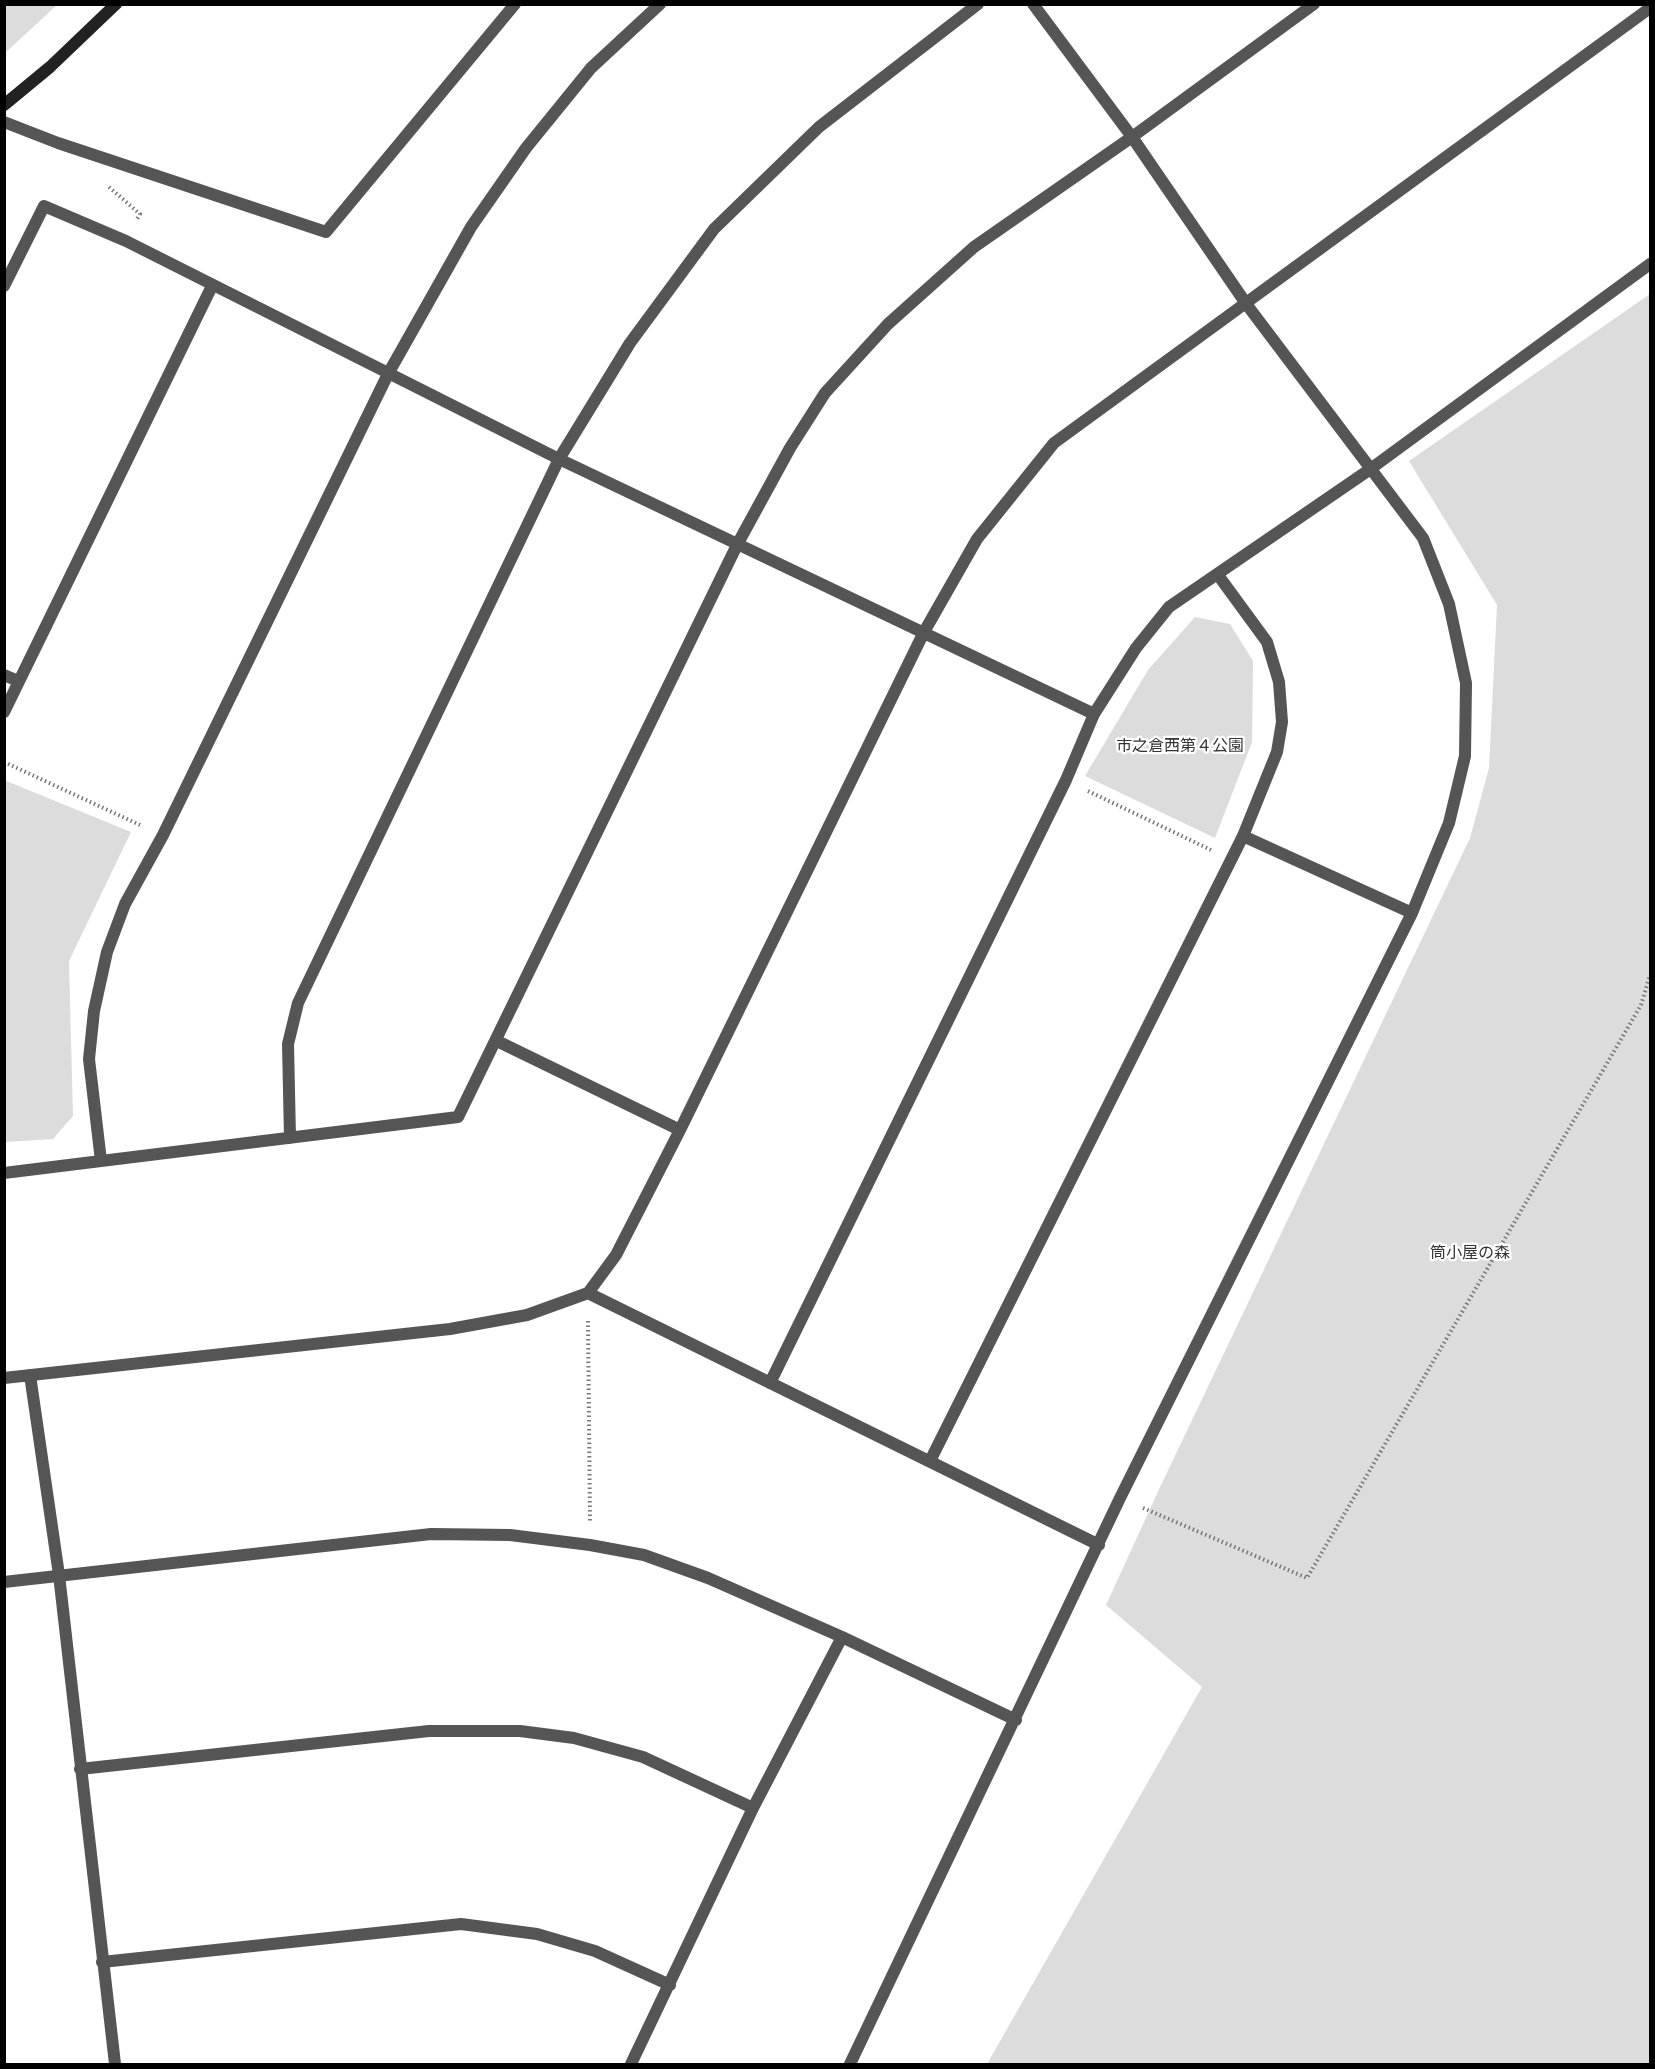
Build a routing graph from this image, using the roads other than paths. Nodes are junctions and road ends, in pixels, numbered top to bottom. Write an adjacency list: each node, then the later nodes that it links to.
1 (116, 4): 8 (street)
2 (515, 4): 9 (street)
3 (660, 4): 15 (street)
4 (978, 4): 16 (street)
5 (1033, 4): 10 (street)
6 (1314, 4): 10 (street)
7 (1650, 8): 14 (street)
8 (4, 105)
9 (4, 122)
10 (1132, 137): 14 (street); 18 (street)
11 (1650, 264): 17 (street)
12 (4, 286): 13 (street)
13 (212, 286): 15 (street); 22 (street)
14 (1247, 305): 17 (street); 20 (street)
15 (388, 374): 16 (street); 30 (street)
16 (559, 459): 18 (street); 29 (street)
17 (1369, 470): 19 (street); 26 (street)
18 (737, 545): 20 (street); 27 (street)
19 (1218, 575): 24 (street); 25 (street)
20 (924, 632): 24 (street); 28 (street)
21 (4, 675): 22 (street)
22 (18, 681): 23 (street)
23 (4, 712)
24 (1094, 714): 35 (street)
25 (1243, 836): 26 (street); 36 (street)
26 (1412, 914): 37 (street)
27 (497, 1041): 28 (street); 29 (street)
28 (681, 1130): 32 (street)
29 (290, 1138): 30 (street)
30 (101, 1161): 31 (street)
31 (4, 1173)
32 (588, 1293): 33 (street); 35 (street)
33 (30, 1375): 34 (street); 38 (street)
34 (4, 1378)
35 (770, 1383): 36 (street)
36 (930, 1461): 37 (street)
37 (1100, 1545): 41 (street)
38 (59, 1575): 39 (street); 40 (street); 42 (street)
39 (4, 1582)
40 (842, 1636): 41 (street); 43 (street)
41 (1016, 1720): 48 (street)
42 (80, 1770): 43 (street); 44 (street)
43 (753, 1808): 45 (street)
44 (102, 1962): 45 (street); 46 (street)
45 (670, 1985): 47 (street)
46 (115, 2064)
47 (631, 2064)
48 (850, 2064)

